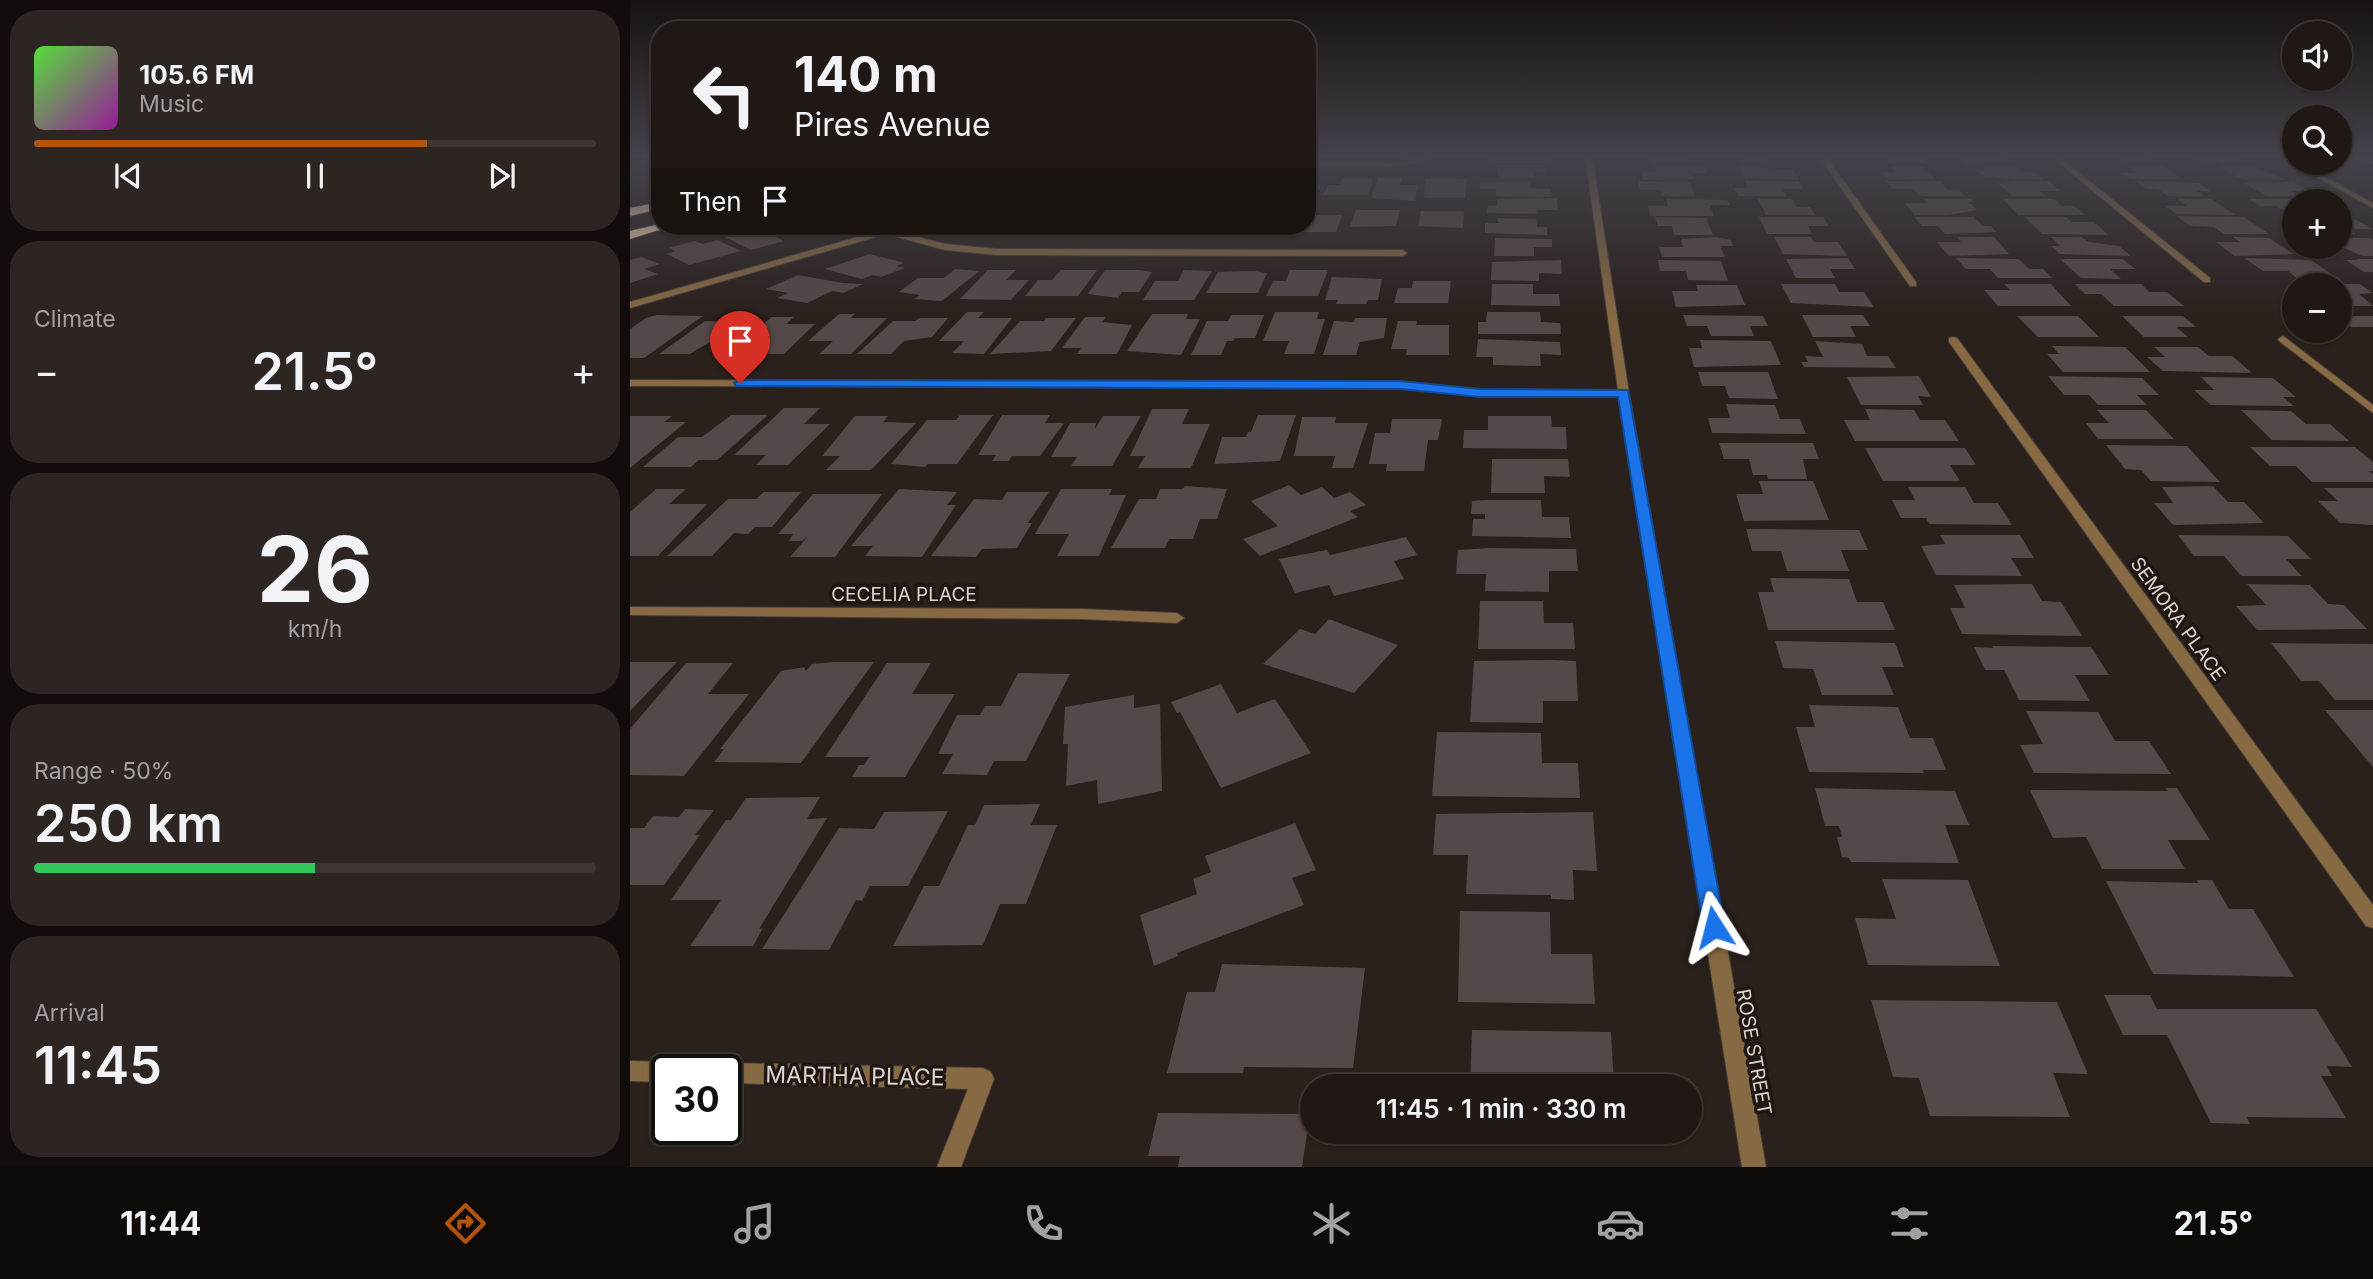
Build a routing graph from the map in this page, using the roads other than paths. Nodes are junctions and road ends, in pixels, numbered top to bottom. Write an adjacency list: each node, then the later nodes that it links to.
1 (1596, 209): 17 (street, ROSE STREET)
2 (1860, 209): 12 (street)
3 (2120, 209): 11 (street)
4 (651, 216): 5 (highway)
5 (630, 220)
6 (651, 230): 7 (highway)
7 (630, 235)
8 (874, 235): 13 (street)
9 (896, 235): 10 (street)
10 (1403, 253)
11 (2207, 280)
12 (1913, 284)
13 (630, 305)
14 (1953, 340): 21 (street, SEMORA PLACE)
15 (2288, 343): 18 (street)
16 (630, 383): 17 (street)
17 (1624, 393): 26 (street, ROSE STREET)
18 (2373, 410)
19 (630, 611): 20 (street, CECELIA PLACE)
20 (1177, 618)
21 (2373, 920)
22 (630, 1071): 23 (street)
23 (651, 1072)
24 (742, 1073): 25 (street, MARTHA PLACE)
25 (949, 1167)
26 (1754, 1167)

